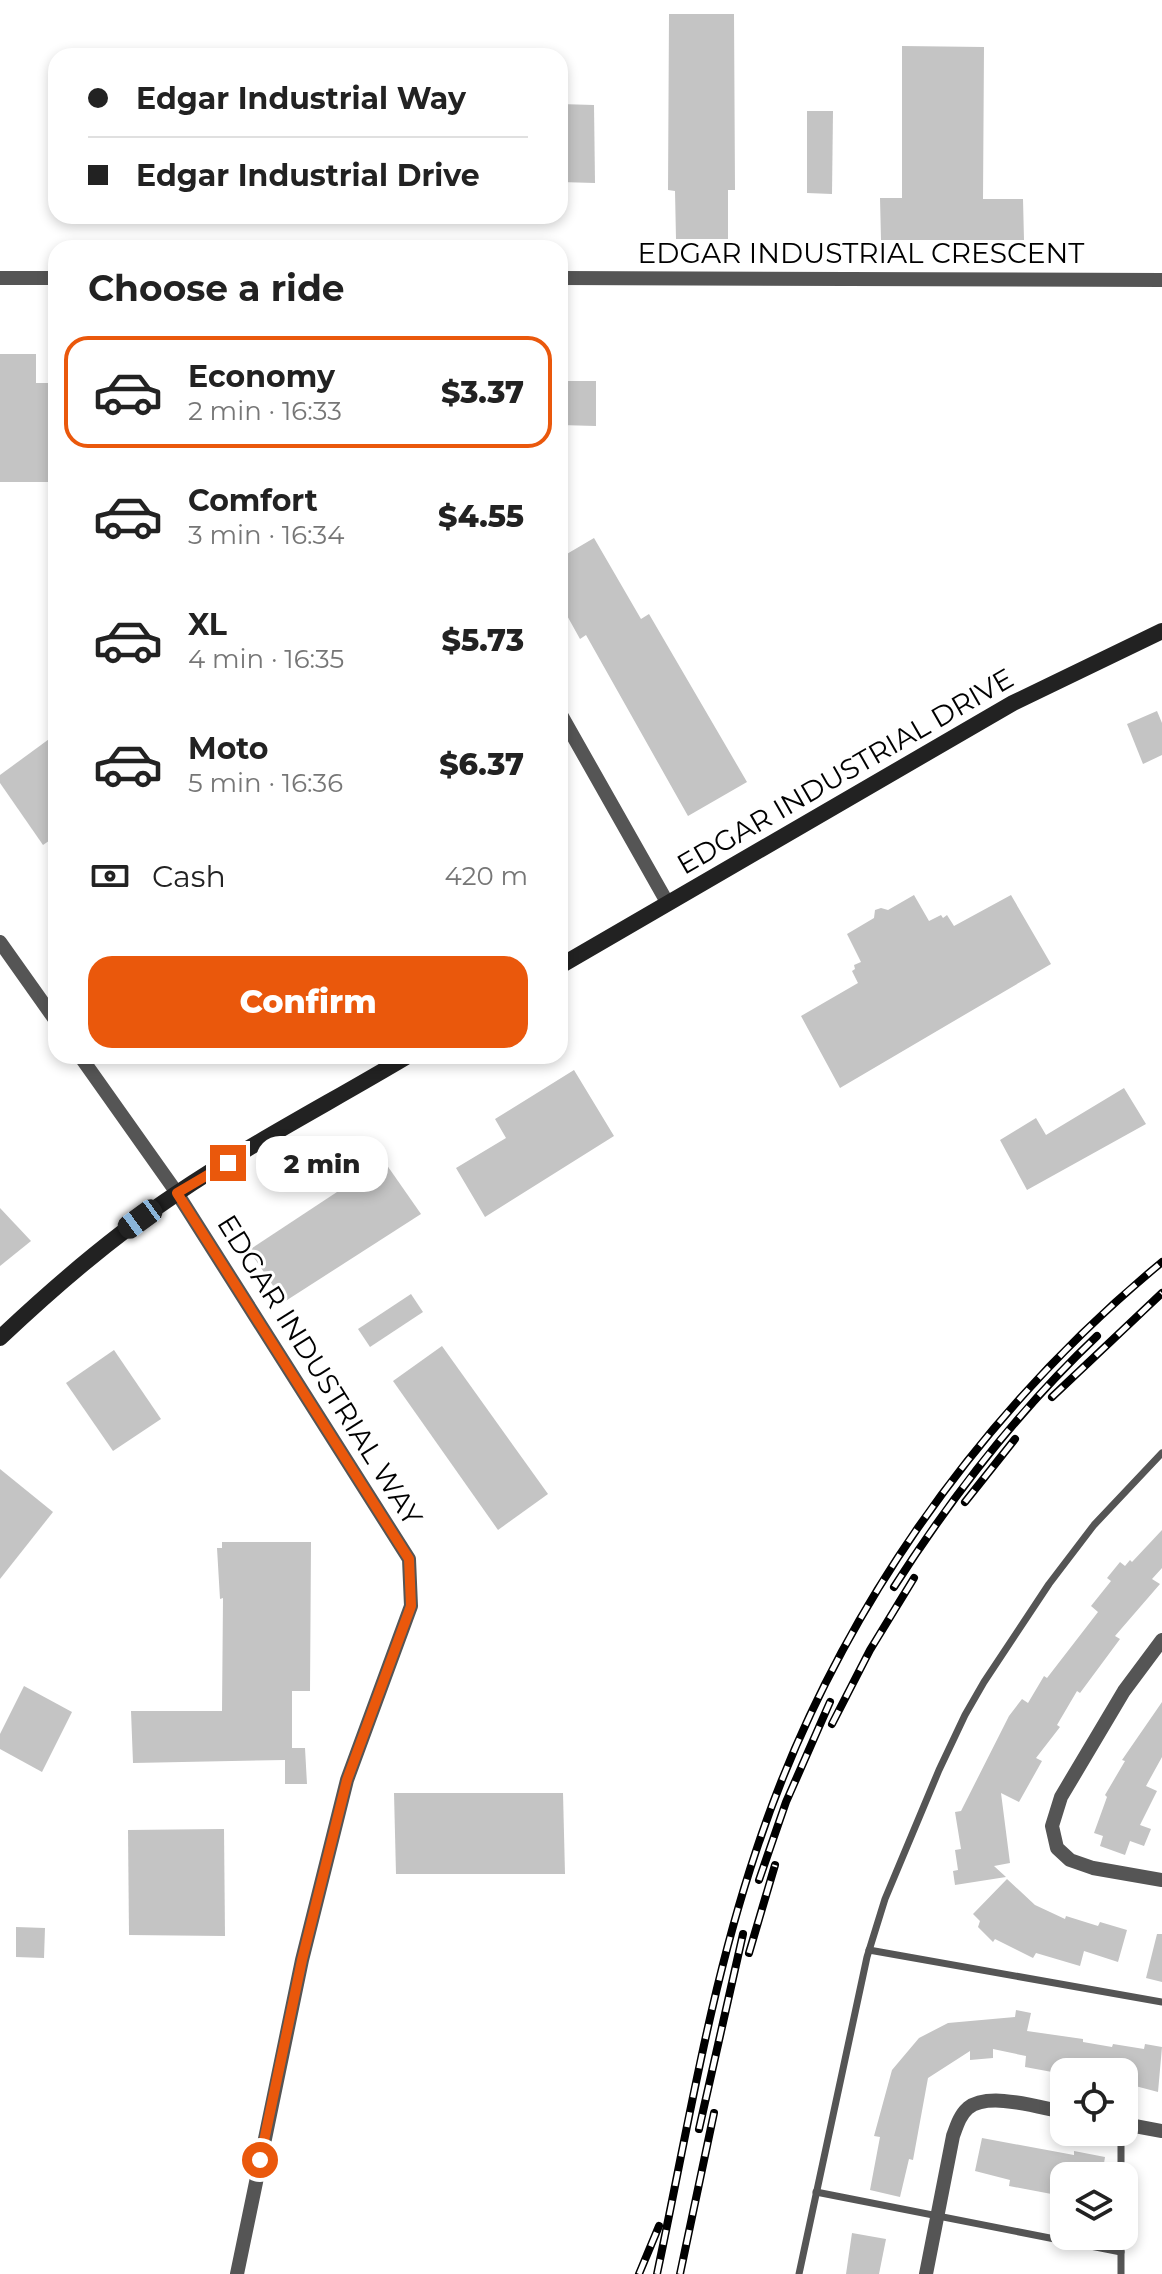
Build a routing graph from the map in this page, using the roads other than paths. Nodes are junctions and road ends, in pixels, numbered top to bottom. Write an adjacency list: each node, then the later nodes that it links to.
1 (0, 278): 2 (street)
2 (48, 278)
3 (568, 278): 4 (street, EDGAR INDUSTRIAL CRESCENT)
4 (1162, 280)
5 (1162, 631): 7 (street, EDGAR INDUSTRIAL DRIVE)
6 (568, 727): 7 (street)
7 (667, 902): 9 (street, EDGAR INDUSTRIAL DRIVE)
8 (0, 942): 10 (street)
9 (568, 961)
10 (48, 1010)
11 (86, 1064): 13 (street, EDGAR INDUSTRIAL WAY)
12 (395, 1064): 13 (street)
13 (177, 1193): 14 (street); 26 (street, EDGAR INDUSTRIAL WAY)
14 (0, 1338)
15 (1162, 1453): 18 (lane)
16 (1162, 1640): 17 (street)
17 (1162, 1880)
18 (869, 1950): 19 (lane); 23 (lane)
19 (1162, 2002)
20 (1050, 2110): 24 (street)
21 (1138, 2127): 22 (street)
22 (1162, 2131)
23 (816, 2192): 24 (lane); 27 (lane)
24 (939, 2216): 25 (lane); 28 (street)
25 (1121, 2252): 29 (lane)
26 (237, 2274)
27 (799, 2274)
28 (926, 2274)
29 (1121, 2274)

